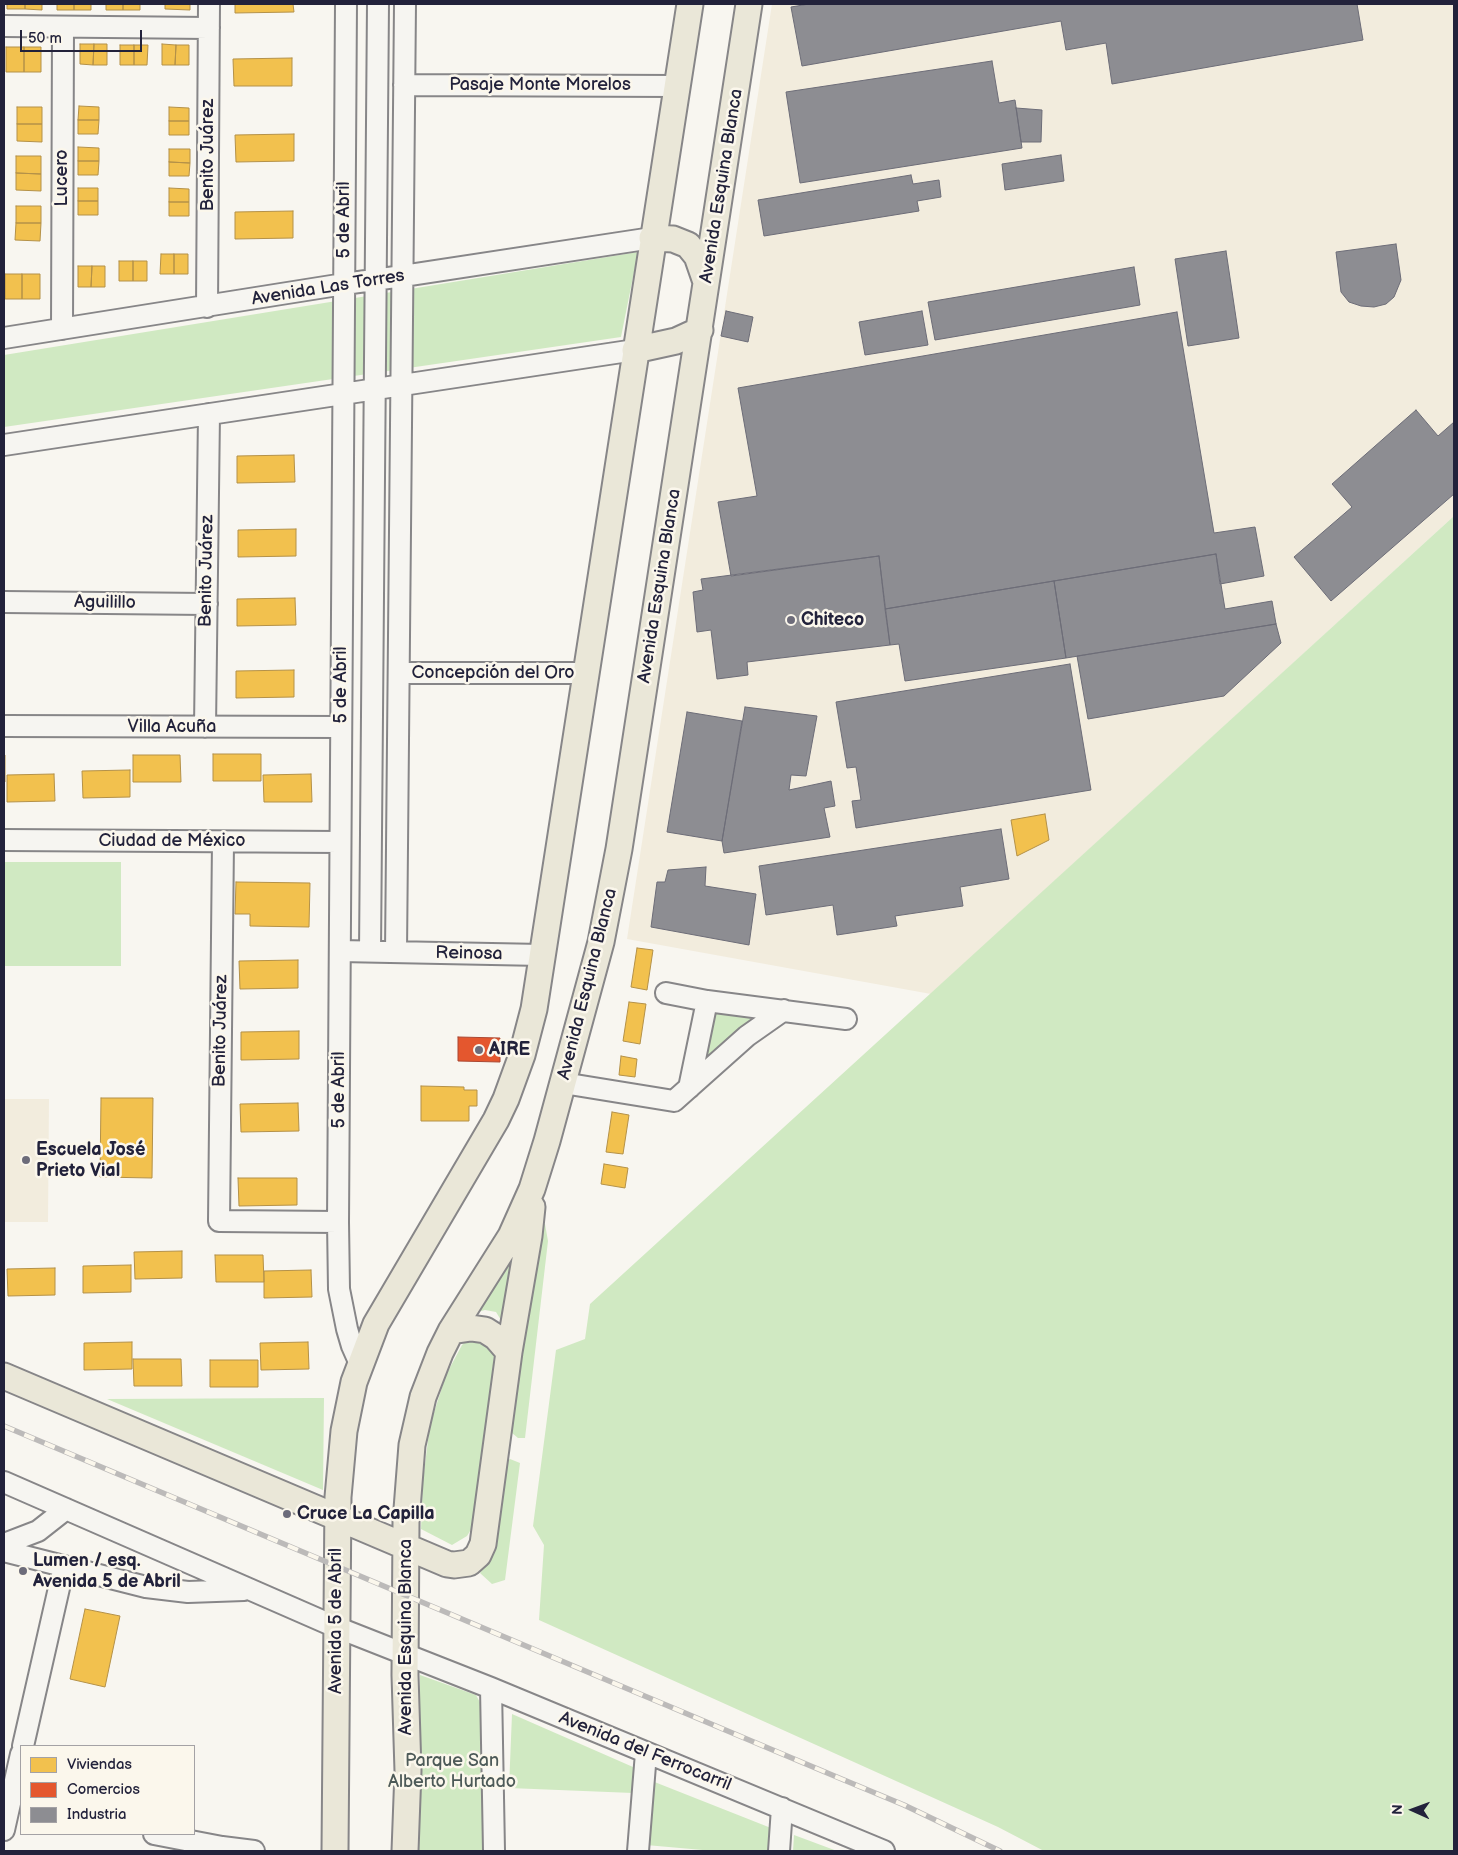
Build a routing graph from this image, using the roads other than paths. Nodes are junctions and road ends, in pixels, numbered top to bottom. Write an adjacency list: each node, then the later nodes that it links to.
1 (209, 4): 9 (street, Benito Juárez)
2 (346, 4): 15 (street, 5 de Abril)
3 (378, 4): 14 (street)
4 (404, 4): 10 (street)
5 (690, 4): 11 (main road)
6 (749, 4): 16 (main road, Avenida Esquina Blanca)
7 (4, 26): 8 (street)
8 (63, 27): 9 (street); 18 (street, Lucero)
9 (209, 28): 17 (street, Benito Juárez)
10 (404, 84): 11 (street, Pasaje Monte Morelos); 13 (street)
11 (677, 86): 12 (main road)
12 (652, 238): 13 (street, Avenida Las Torres); 16 (main road); 21 (main road)
13 (403, 276): 14 (street, Avenida Las Torres); 22 (street)
14 (375, 280): 15 (street, Avenida Las Torres); 23 (street)
15 (344, 284): 17 (street, Avenida Las Torres); 24 (street, 5 de Abril)
16 (707, 284): 19 (main road, Avenida Esquina Blanca)
17 (207, 307): 18 (street, Avenida Las Torres)
18 (62, 329): 20 (street, Avenida Las Torres)
19 (700, 330): 21 (main road); 45 (main road, Avenida Esquina Blanca)
20 (4, 338)
21 (636, 350): 22 (street); 30 (main road)
22 (402, 385): 23 (street); 29 (street)
23 (375, 389): 24 (street); 38 (street)
24 (343, 394): 25 (street); 33 (street, 5 de Abril)
25 (209, 414): 26 (street); 28 (street, Benito Juárez)
26 (4, 446)
27 (4, 602): 28 (street, Aguilillo)
28 (207, 604): 32 (street, Benito Juárez)
29 (399, 672): 30 (street, Concepción del Oro); 39 (street)
30 (587, 673): 40 (main road)
31 (4, 726): 32 (street, Villa Acuña)
32 (206, 727): 33 (street, Villa Acuña)
33 (341, 727): 36 (street, 5 de Abril)
34 (4, 840): 35 (street, Ciudad de México)
35 (223, 842): 36 (street, Ciudad de México); 48 (street, Benito Juárez)
36 (340, 842): 37 (street, 5 de Abril)
37 (340, 951): 38 (street, Reinosa); 48 (street, 5 de Abril)
38 (370, 951): 39 (street, Reinosa)
39 (396, 952): 40 (street, Reinosa)
40 (542, 955): 51 (main road)
41 (666, 994): 42 (street)
42 (707, 1001): 43 (street); 46 (street)
43 (784, 1010): 44 (street); 46 (street)
44 (846, 1019)
45 (563, 1083): 46 (street); 47 (main road, Avenida Esquina Blanca)
46 (689, 1088)
47 (532, 1189): 49 (main road, Avenida Esquina Blanca); 50 (main road)
48 (338, 1222): 51 (street, 5 de Abril)
49 (451, 1331): 50 (main road); 57 (main road, Avenida Esquina Blanca)
50 (509, 1352): 57 (main road)
51 (360, 1364): 55 (main road, Avenida 5 de Abril)
52 (4, 1376): 55 (main road)
53 (4, 1482): 54 (street)
54 (66, 1509): 56 (street); 60 (street)
55 (337, 1518): 57 (main road); 61 (main road, Avenida 5 de Abril)
56 (4, 1544)
57 (405, 1545): 62 (main road, Avenida Esquina Blanca)
58 (4, 1551): 59 (street)
59 (64, 1566): 60 (street); 64 (street)
60 (251, 1590): 61 (street)
61 (336, 1627): 62 (street, Avenida del Ferrocarril); 72 (main road, Avenida 5 de Abril)
62 (405, 1654): 63 (street, Avenida del Ferrocarril); 73 (main road, Avenida Esquina Blanca)
63 (491, 1688): 65 (street, Avenida del Ferrocarril); 74 (street)
64 (23, 1745)
65 (646, 1753): 68 (street, Avenida del Ferrocarril); 75 (street)
66 (20, 1764): 67 (street)
67 (16, 1805): 69 (street)
68 (782, 1808): 76 (street); 77 (street, Avenida del Ferrocarril)
69 (4, 1830)
70 (159, 1835): 71 (street)
71 (254, 1851)
72 (335, 1851)
73 (405, 1851)
74 (494, 1851)
75 (638, 1851)
76 (778, 1851)
77 (884, 1851)

